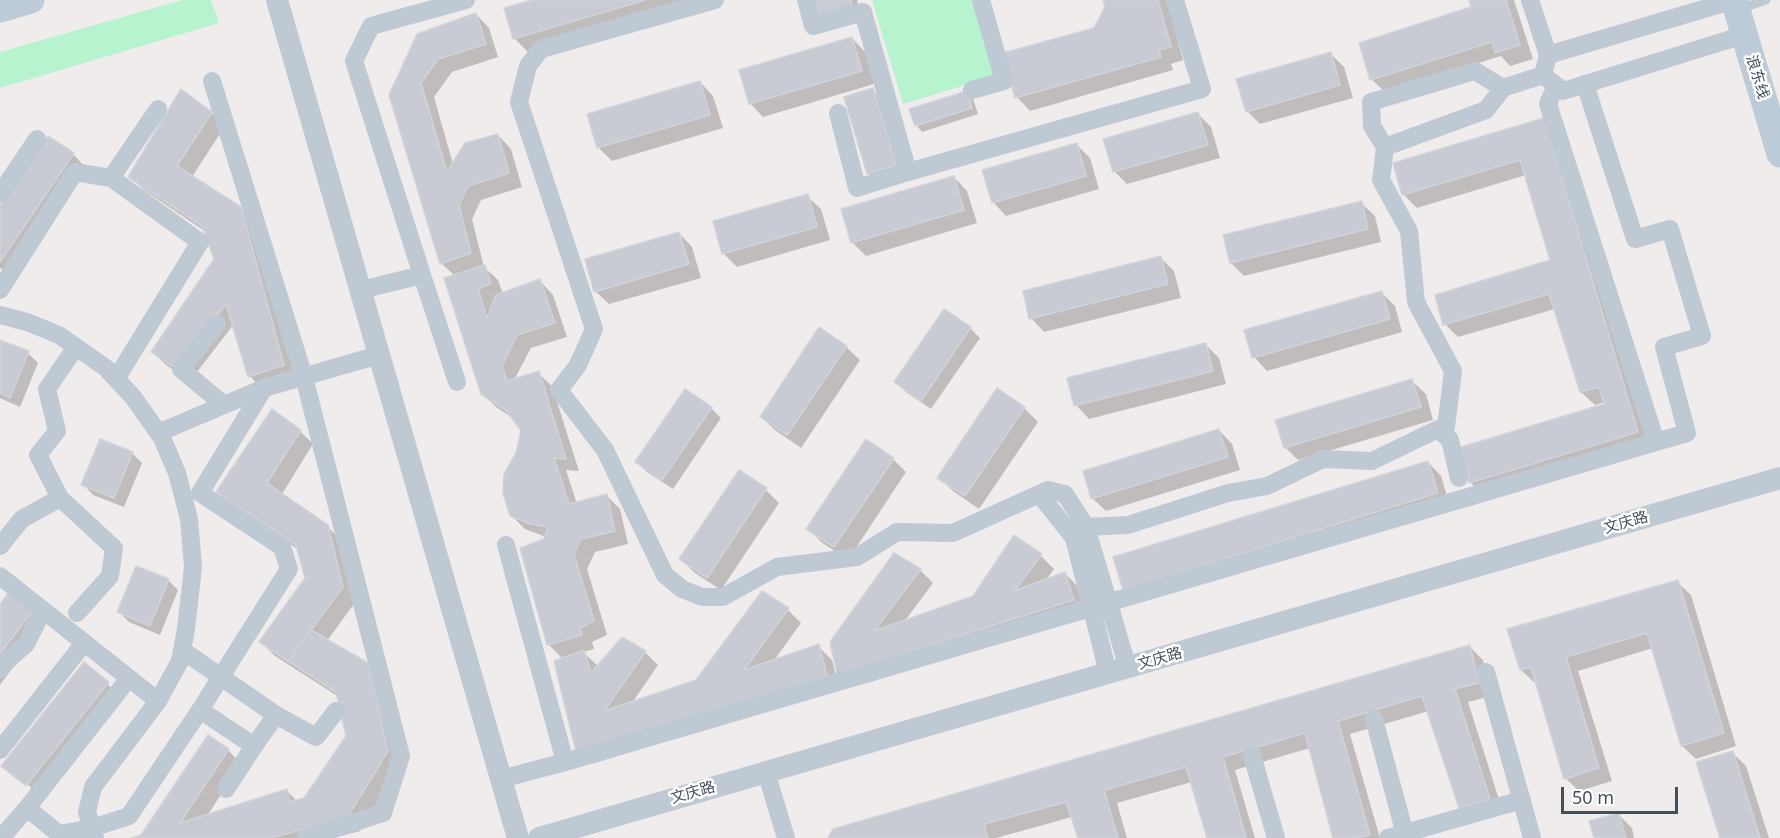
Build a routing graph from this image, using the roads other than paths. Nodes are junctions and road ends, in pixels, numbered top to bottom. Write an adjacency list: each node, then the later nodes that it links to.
1 (32, 0): 10 (main road)
2 (277, 0): 28 (street)
3 (466, 0): 26 (street)
4 (715, 0): 43 (street)
5 (806, 0): 23 (street)
6 (981, 0): 17 (street)
7 (1175, 0): 23 (street)
8 (1530, 0): 12 (street)
9 (1766, 0): 11 (lane)
10 (0, 9)
11 (1737, 11): 12 (street); 15 (street); 22 (main road, 浪东线)
12 (1548, 56): 13 (street)
13 (1549, 80): 15 (street); 16 (street); 40 (street)
14 (212, 81): 33 (street)
15 (1584, 84): 40 (street)
16 (1503, 88): 21 (street); 21 (street)
17 (972, 90)
18 (158, 109): 24 (street)
19 (838, 113): 23 (street)
20 (37, 139): 25 (street)
21 (1385, 147): 39 (street)
22 (1780, 154)
23 (908, 172)
24 (111, 178): 27 (street); 34 (street)
25 (0, 194)
26 (422, 275): 28 (street); 35 (street)
27 (0, 290)
28 (361, 290): 32 (street)
29 (0, 315): 31 (street)
30 (217, 324): 37 (street)
31 (76, 347): 34 (street); 44 (street)
32 (379, 355): 33 (street); 69 (street)
33 (303, 377): 36 (street); 76 (street)
34 (116, 379): 38 (street)
35 (456, 382)
36 (264, 388): 37 (street); 57 (street)
37 (224, 405): 38 (street)
38 (158, 433): 53 (street)
39 (1445, 435): 41 (street); 45 (street)
40 (1656, 442): 49 (street)
41 (1459, 478)
42 (1780, 478): 55 (street, 文庆路)
43 (1040, 494): 45 (street); 49 (street)
44 (60, 498): 47 (street); 51 (street)
45 (1086, 527): 49 (street)
46 (506, 545): 67 (street)
47 (0, 546)
48 (0, 576): 50 (street)
49 (1099, 604): 55 (street); 67 (street)
50 (43, 610): 52 (street); 54 (street)
51 (77, 613)
52 (84, 643): 58 (street); 65 (street)
53 (182, 650): 57 (street); 59 (street)
54 (0, 669)
55 (1118, 670): 68 (street, 文庆路)
56 (1486, 672): 71 (street)
57 (221, 677): 60 (street); 62 (street)
58 (129, 678): 59 (street); 72 (street)
59 (158, 701): 73 (street)
60 (200, 710): 64 (street); 73 (street)
61 (336, 711): 62 (street)
62 (276, 715): 64 (street)
63 (1374, 719): 74 (street)
64 (254, 746): 70 (street)
65 (0, 750)
66 (1252, 755): 80 (street)
67 (565, 762): 69 (street)
68 (766, 772): 78 (street, 文庆路); 79 (street)
69 (501, 779): 77 (street)
70 (226, 789)
71 (1522, 801): 74 (street); 81 (street)
72 (27, 808): 73 (street); 75 (street)
73 (93, 833)
74 (1400, 837)
75 (1, 838)
76 (306, 838)
77 (518, 838)
78 (539, 838)
79 (786, 838)
80 (1276, 838)
81 (1533, 838)

